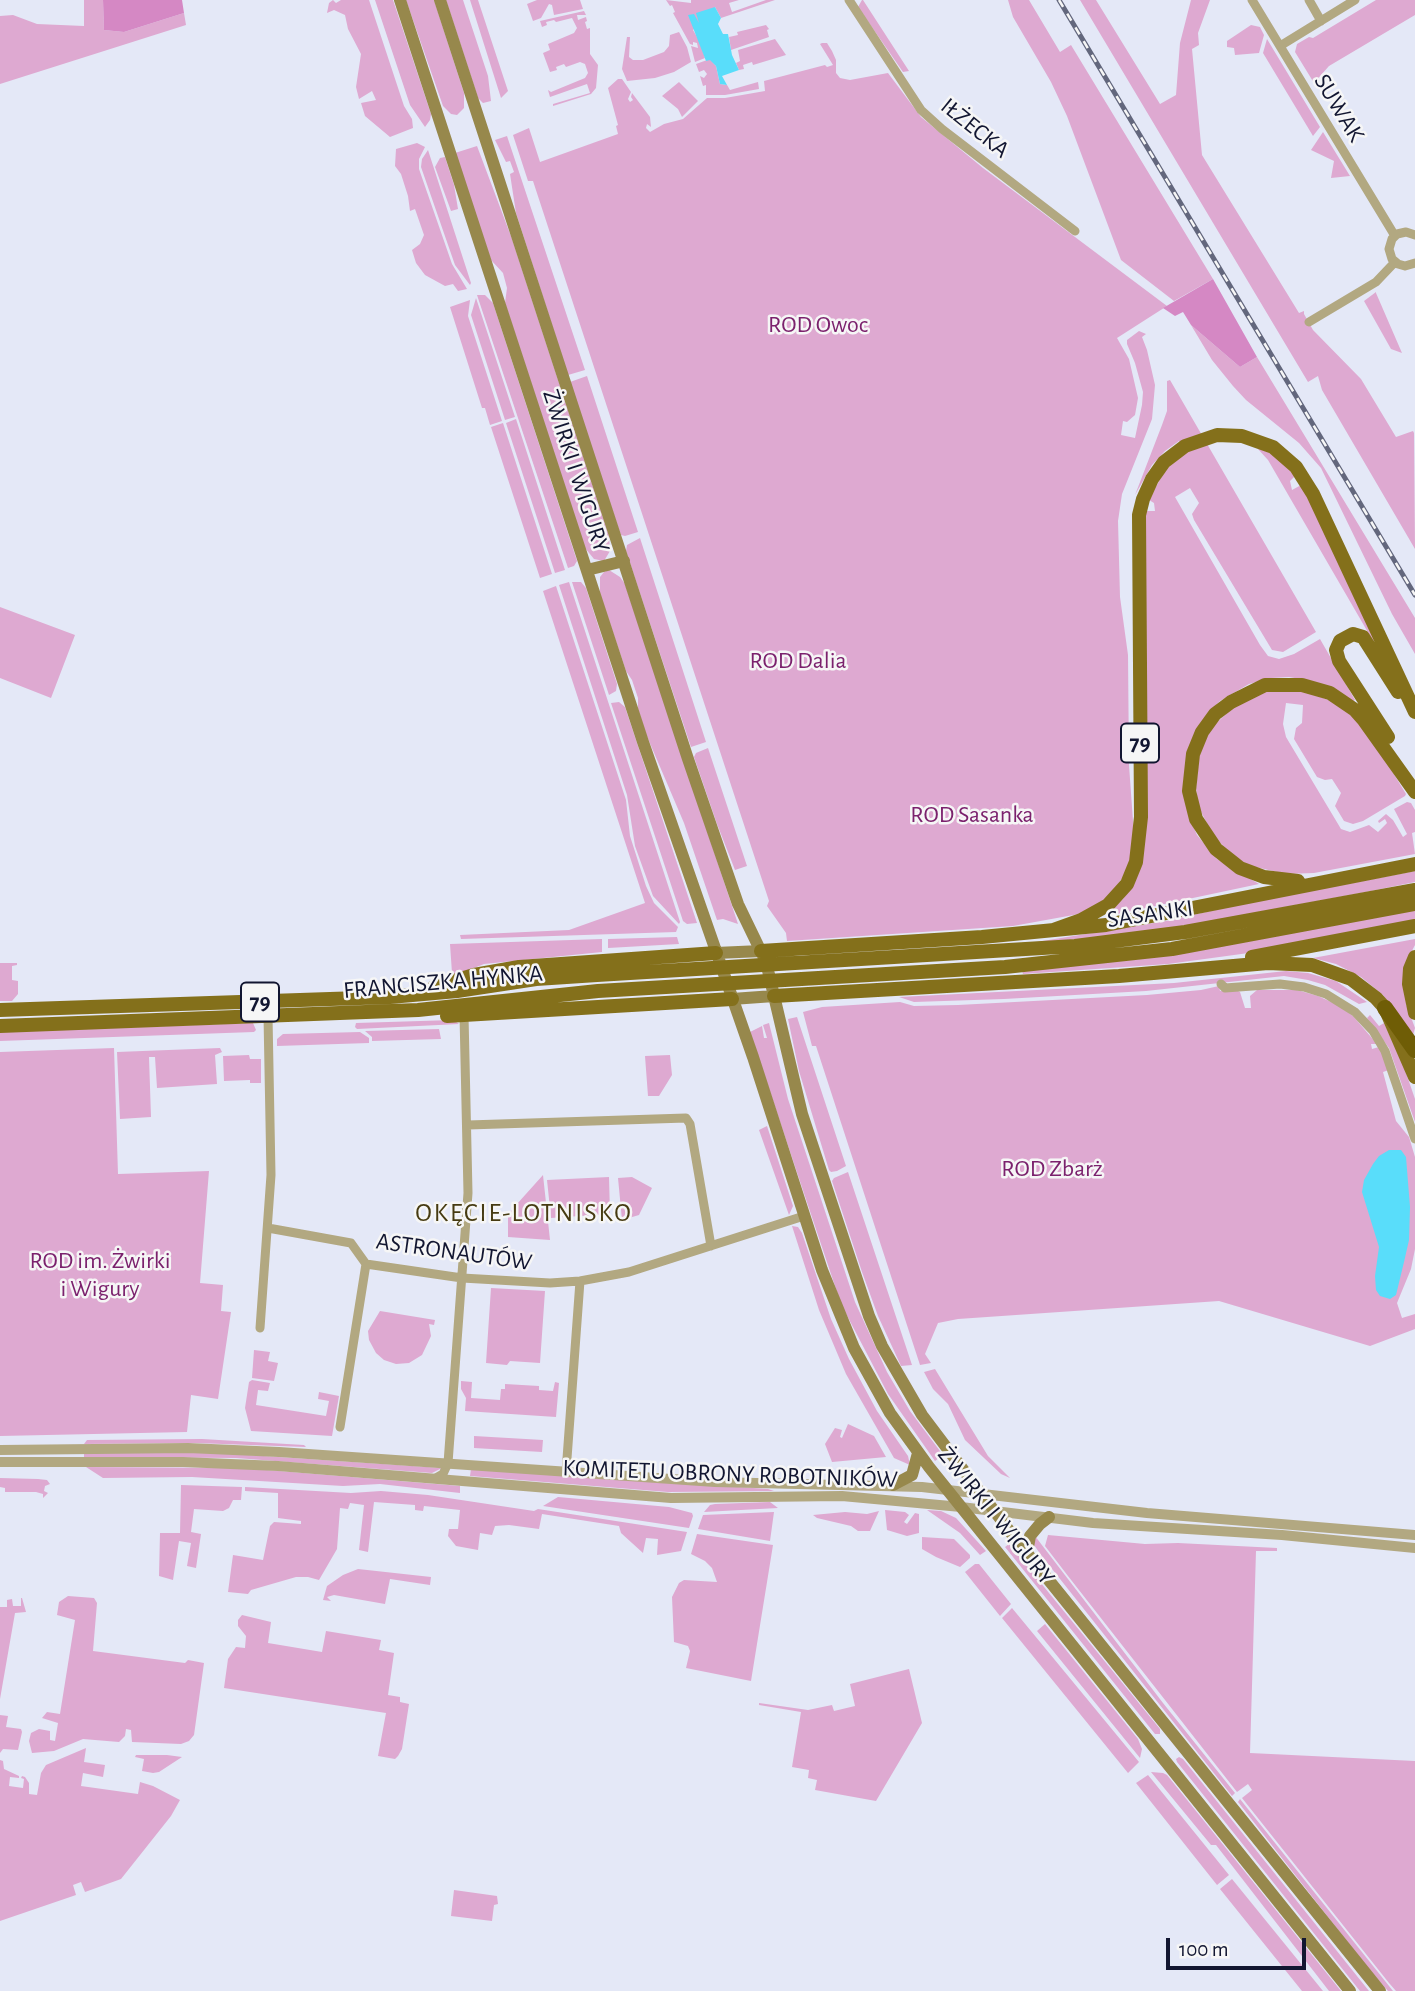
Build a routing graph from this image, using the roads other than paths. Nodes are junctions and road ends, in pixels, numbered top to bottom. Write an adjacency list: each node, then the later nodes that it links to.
1 (400, 0): 16 (main road, ŻWIRKI I WIGURY)
2 (440, 0): 15 (main road, ŻWIRKI I WIGURY)
3 (849, 0): 9 (street, IŁŻECKA)
4 (1252, 0): 8 (street, SUWAK)
5 (1309, 0): 7 (street)
6 (1355, 0): 7 (street)
7 (1321, 21): 8 (street)
8 (1280, 46): 11 (street, SUWAK)
9 (1075, 231)
10 (1415, 234): 11 (street)
11 (1395, 236): 12 (street)
12 (1395, 262): 13 (street); 14 (street)
13 (1413, 267)
14 (1309, 322)
15 (624, 561): 16 (main road); 27 (main road, ŻWIRKI I WIGURY)
16 (587, 570): 28 (main road, ŻWIRKI I WIGURY)
17 (1415, 712): 26 (main road, 79)
18 (1415, 721): 19 (main road)
19 (1415, 780)
20 (1415, 792): 22 (main road)
21 (1415, 864): 22 (main road)
22 (1348, 876): 26 (main road)
23 (1415, 890): 30 (main road, SASANKI)
24 (1415, 904): 32 (main road, SASANKI)
25 (1415, 926): 31 (main road)
26 (1053, 930): 27 (main road, 79)
27 (761, 951): 28 (main road, 79); 35 (main road, ŻWIRKI I WIGURY)
28 (716, 953): 34 (main road, 79); 36 (main road, ŻWIRKI I WIGURY)
29 (1415, 957): 40 (main road)
30 (889, 958): 34 (main road, FRANCISZKA HYNKA)
31 (1221, 967): 35 (main road, 79); 37 (main road, 79)
32 (890, 974): 39 (main road, FRANCISZKA HYNKA)
33 (1221, 984): 47 (street)
34 (406, 996): 38 (main road, FRANCISZKA HYNKA / 79)
35 (774, 996): 36 (main road, 79); 64 (main road, ŻWIRKI I WIGURY)
36 (732, 999): 41 (main road, 79); 48 (main road, ŻWIRKI I WIGURY)
37 (1385, 1009): 44 (highway, 79); 45 (main road)
38 (0, 1010)
39 (418, 1010): 41 (main road, 79); 42 (main road, FRANCISZKA HYNKA / 79)
40 (1415, 1013)
41 (464, 1015): 46 (street)
42 (268, 1016): 43 (main road, FRANCISZKA HYNKA / 79); 49 (street)
43 (0, 1026)
44 (1415, 1050)
45 (1415, 1077)
46 (468, 1125): 50 (street); 52 (street)
47 (1415, 1139)
48 (804, 1216): 50 (street, ASTRONAUTÓW); 57 (main road, ŻWIRKI I WIGURY)
49 (268, 1228): 51 (street, ASTRONAUTÓW); 54 (street)
50 (711, 1246): 53 (street, ASTRONAUTÓW)
51 (366, 1264): 52 (street, ASTRONAUTÓW); 55 (street)
52 (462, 1278): 53 (street, ASTRONAUTÓW); 59 (street)
53 (580, 1281): 60 (street)
54 (260, 1328)
55 (340, 1427)
56 (0, 1450): 59 (street, KOMITETU OBRONY ROBOTNIKÓW)
57 (918, 1453): 62 (main road); 63 (main road, ŻWIRKI I WIGURY)
58 (0, 1462): 61 (street, KOMITETU OBRONY ROBOTNIKÓW)
59 (448, 1463): 60 (street, KOMITETU OBRONY ROBOTNIKÓW); 61 (street)
60 (566, 1472): 62 (street, KOMITETU OBRONY ROBOTNIKÓW)
61 (436, 1478): 65 (street, KOMITETU OBRONY ROBOTNIKÓW)
62 (892, 1485): 63 (street, KOMITETU OBRONY ROBOTNIKÓW)
63 (948, 1490): 64 (street, KOMITETU OBRONY ROBOTNIKÓW); 65 (main road, ŻWIRKI I WIGURY)
64 (983, 1495): 66 (main road, ŻWIRKI I WIGURY); 68 (street, KOMITETU OBRONY ROBOTNIKÓW)
65 (961, 1507): 66 (street, KOMITETU OBRONY ROBOTNIKÓW); 71 (main road, ŻWIRKI I WIGURY)
66 (995, 1511): 67 (street, KOMITETU OBRONY ROBOTNIKÓW); 70 (main road, ŻWIRKI I WIGURY)
67 (1049, 1517): 69 (street, KOMITETU OBRONY ROBOTNIKÓW); 70 (main road)
68 (1415, 1535)
69 (1415, 1548)
70 (1027, 1553): 72 (main road, ŻWIRKI I WIGURY)
71 (1350, 1991)
72 (1380, 1991)

